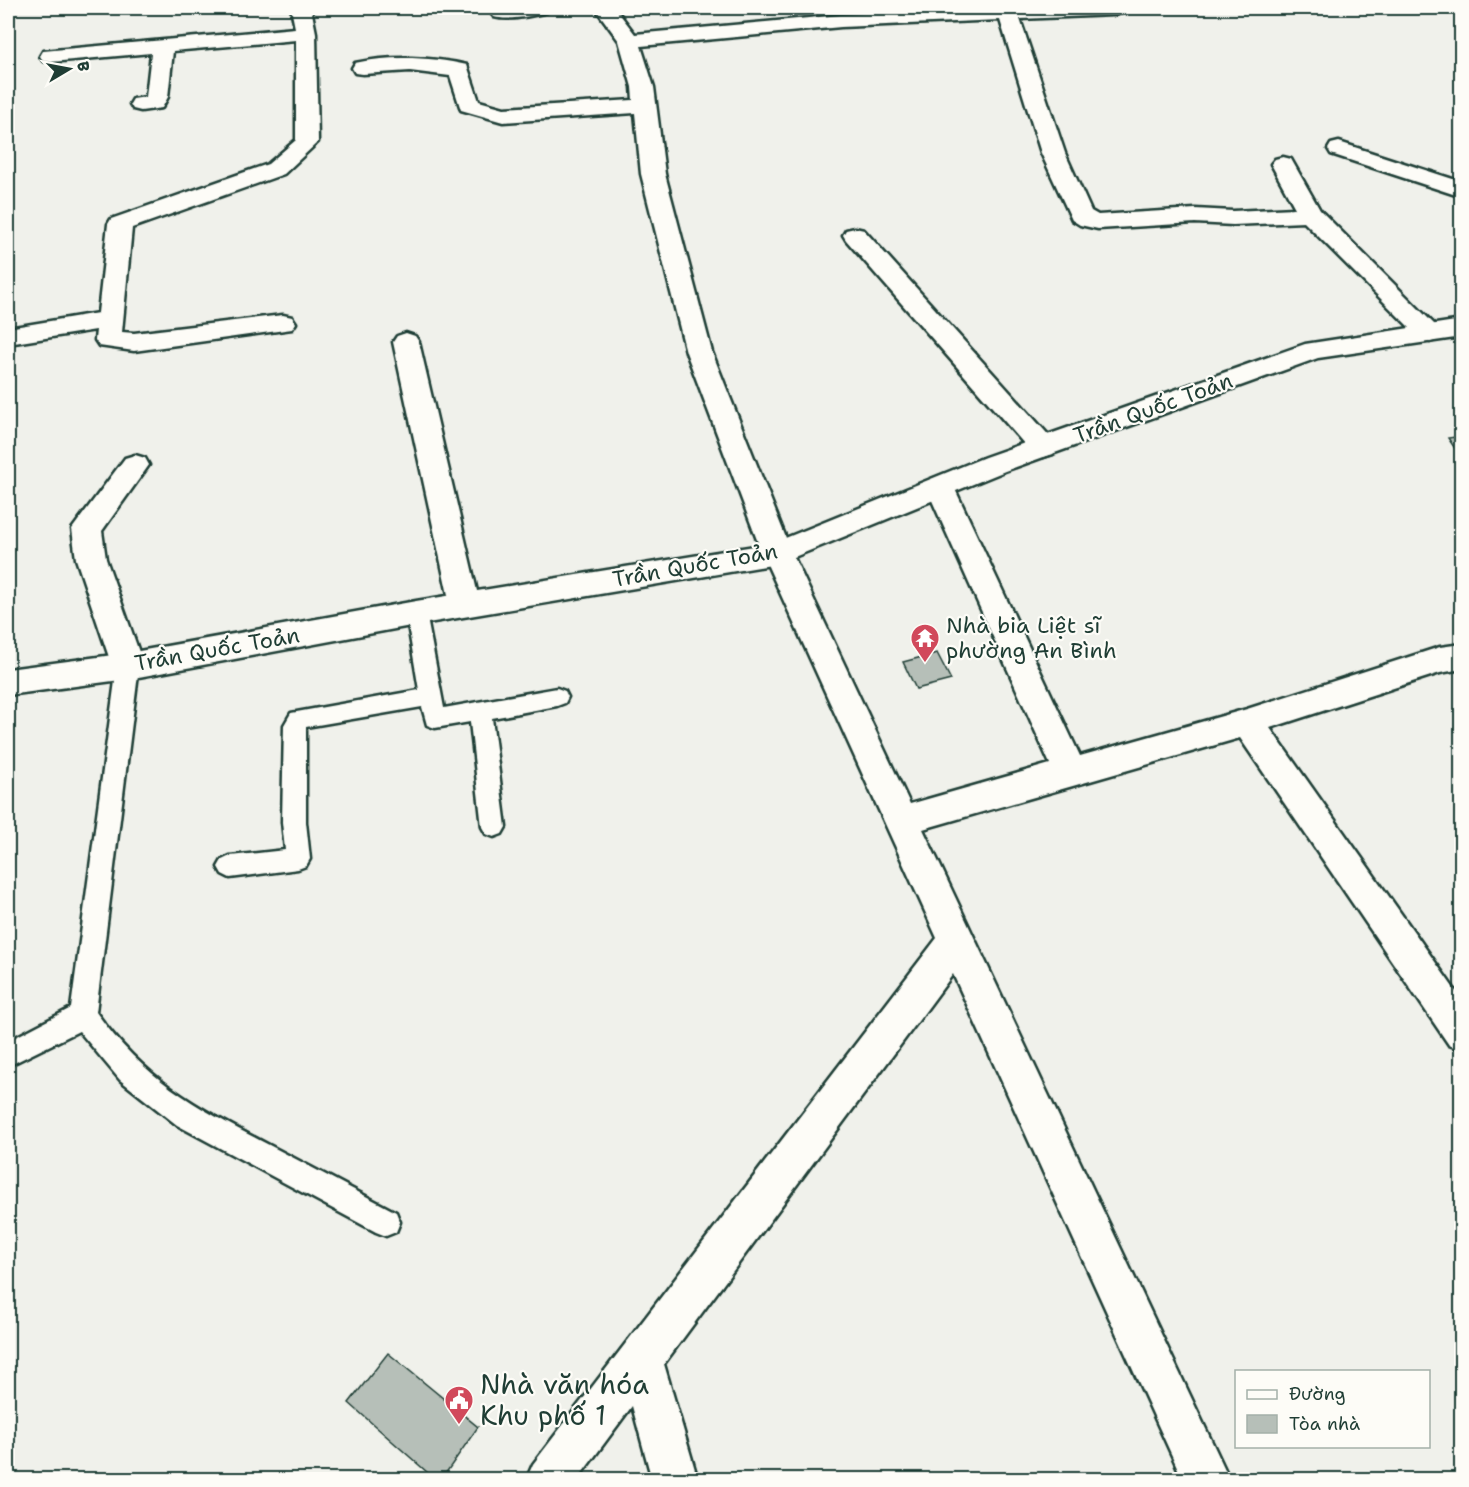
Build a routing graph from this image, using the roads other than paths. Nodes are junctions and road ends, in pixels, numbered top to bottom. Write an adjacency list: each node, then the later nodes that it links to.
1 (300, 8): 9 (street)
2 (540, 8): 6 (street)
3 (605, 8): 10 (street)
4 (810, 8): 8 (street)
5 (1114, 9): 7 (street)
6 (501, 13)
7 (1008, 14): 8 (street); 19 (street)
8 (722, 31): 10 (street)
9 (306, 33): 11 (street); 21 (street)
10 (629, 41): 15 (street)
11 (163, 46): 12 (street); 14 (street)
12 (51, 56)
13 (363, 68): 15 (street)
14 (141, 104)
15 (645, 106): 30 (street)
16 (1339, 149): 18 (street)
17 (1283, 164): 19 (street)
18 (1461, 190)
19 (1310, 214): 24 (street)
20 (855, 235): 27 (street)
21 (111, 318): 22 (street); 25 (street)
22 (283, 323)
23 (1461, 328): 24 (street, Trần Quốc Toản)
24 (1430, 333): 27 (street, Trần Quốc Toản)
25 (8, 336)
26 (406, 342): 31 (street)
27 (1043, 447): 29 (street, Trần Quốc Toản)
28 (135, 465): 34 (street)
29 (940, 487): 30 (street, Trần Quốc Toản); 40 (street)
30 (777, 553): 31 (street, Trần Quốc Toản); 41 (street)
31 (465, 604): 32 (street, Trần Quốc Toản)
32 (416, 613): 34 (street, Trần Quốc Toản); 36 (lane)
33 (1461, 656): 39 (street)
34 (128, 666): 35 (street, Trần Quốc Toản); 45 (lane)
35 (8, 682)
36 (431, 697): 38 (lane); 43 (lane)
37 (557, 697): 38 (lane)
38 (480, 712): 42 (lane)
39 (1247, 722): 40 (street); 46 (street)
40 (1071, 773): 41 (street)
41 (901, 821): 44 (street)
42 (494, 827)
43 (230, 867)
44 (957, 940): 49 (street); 52 (street)
45 (83, 1015): 47 (lane); 48 (lane)
46 (1461, 1032)
47 (8, 1054)
48 (386, 1222)
49 (640, 1357): 50 (street); 51 (street)
50 (549, 1479)
51 (675, 1479)
52 (1207, 1479)

